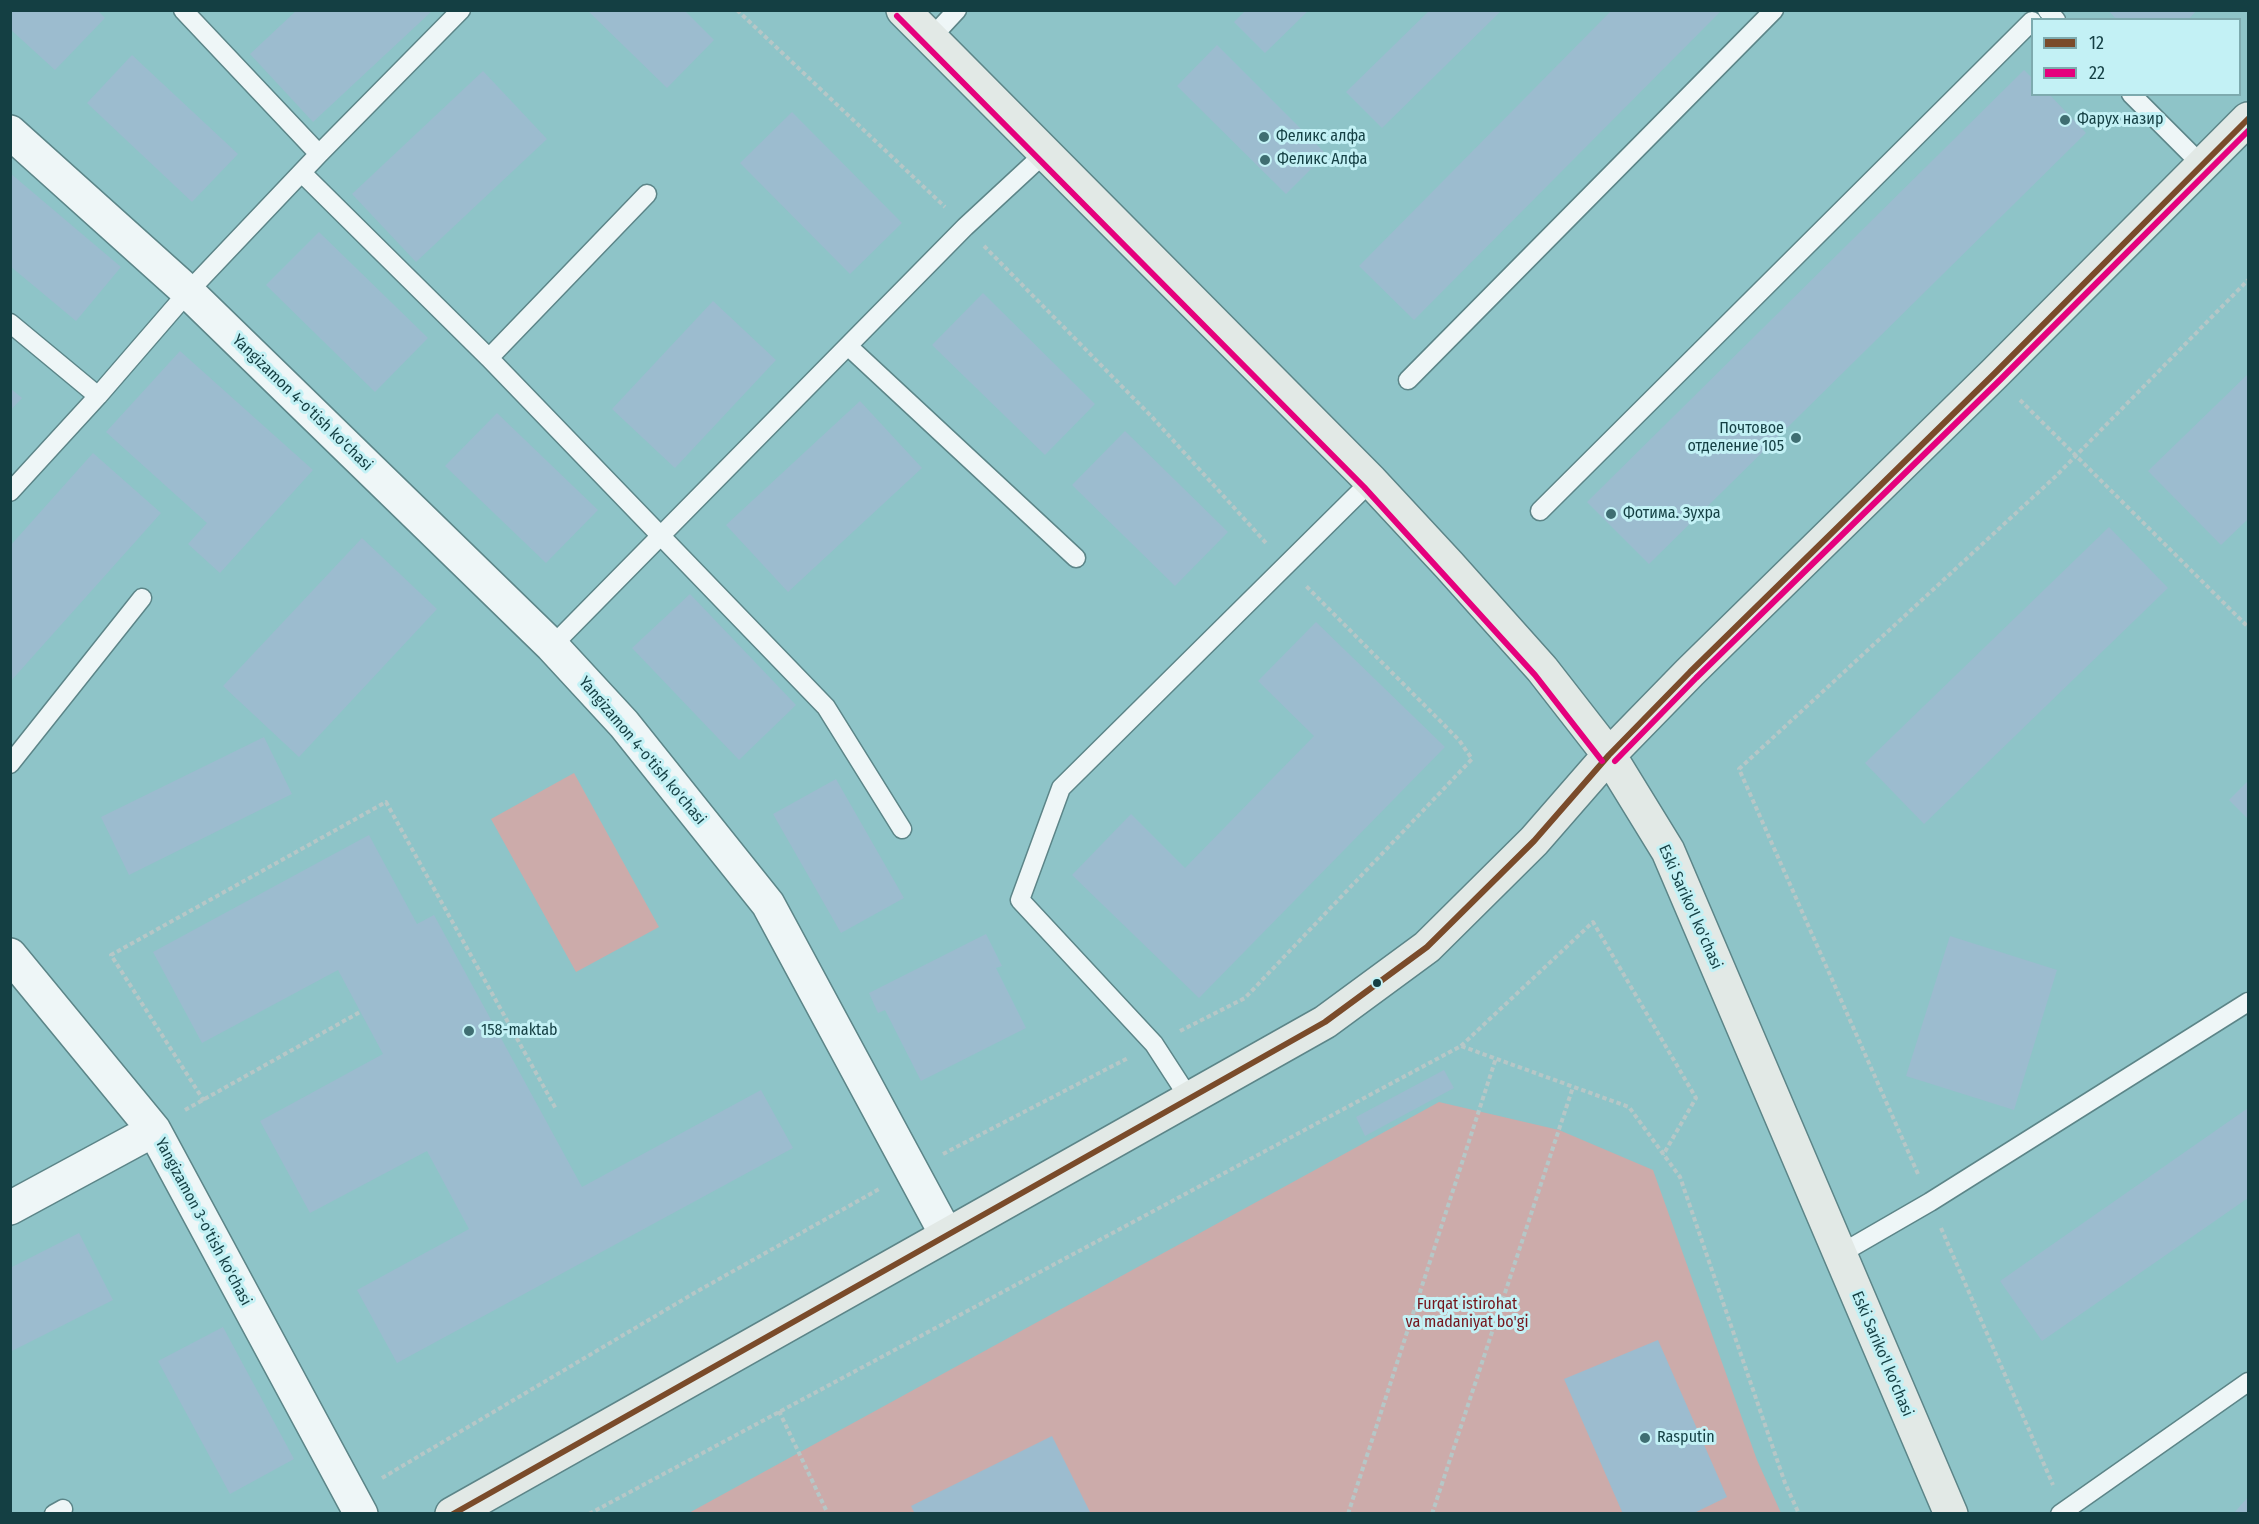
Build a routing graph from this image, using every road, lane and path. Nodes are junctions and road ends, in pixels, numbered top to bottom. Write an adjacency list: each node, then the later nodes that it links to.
1 (461, 10): 13 (lane)
2 (737, 10): 17 (path)
3 (903, 10): 8 (street, Eski Sariko'l ko'chasi)
4 (957, 10): 8 (lane)
5 (1774, 10): 24 (lane)
6 (187, 12): 13 (lane)
7 (2031, 22): 29 (lane)
8 (931, 38): 12 (street, Eski Sariko'l ko'chasi)
9 (2133, 96): 14 (lane)
10 (2248, 119): 14 (street)
11 (10, 132): 19 (street, Yangizamon 4-o'tish ko'chasi)
12 (1046, 152): 17 (lane); 27 (street, Eski Sariko'l ko'chasi)
13 (319, 154): 15 (lane)
14 (2201, 164): 23 (street)
15 (302, 173): 19 (lane); 22 (lane)
16 (646, 194): 22 (lane)
17 (965, 227): 21 (lane); 32 (path)
18 (2248, 280): 26 (path)
19 (188, 292): 25 (lane); 35 (street, Yangizamon 4-o'tish ko'chasi)
20 (10, 323): 25 (lane)
21 (848, 346): 30 (lane); 31 (lane)
22 (489, 358): 30 (lane)
23 (1994, 374): 26 (path); 36 (street)
24 (1408, 380)
25 (98, 396): 28 (lane)
26 (2077, 456): 34 (path); 52 (path)
27 (1371, 481): 32 (lane); 36 (street, Eski Sariko'l ko'chasi)
28 (10, 492)
29 (1540, 511)
30 (659, 536): 35 (lane); 38 (lane)
31 (1076, 558)
32 (1286, 565): 42 (lane); 42 (path)
33 (142, 598): 37 (lane)
34 (2248, 627)
35 (552, 646): 51 (street, Yangizamon 4-o'tish ko'chasi)
36 (1609, 755): 46 (street); 55 (street, Eski Sariko'l ko'chasi)
37 (10, 764)
38 (902, 829)
39 (10, 955): 49 (street, Yangizamon 3-o'tish ko'chasi)
40 (2248, 1004): 52 (lane)
41 (360, 1012): 47 (path)
42 (1154, 1044): 46 (lane); 51 (path)
43 (1461, 1046): 44 (path); 50 (path); 57 (path)
44 (1496, 1058): 45 (path); 63 (path)
45 (1573, 1087): 50 (path); 64 (path)
46 (1189, 1098): 54 (street)
47 (204, 1101): 48 (path); 49 (path)
48 (556, 1109)
49 (154, 1130): 53 (street); 58 (street, Yangizamon 3-o'tish ko'chasi)
50 (1664, 1155): 65 (path)
51 (911, 1171): 54 (street, Yangizamon 4-o'tish ko'chasi); 58 (path)
52 (1930, 1202): 55 (lane); 59 (path)
53 (10, 1208)
54 (946, 1234): 60 (street)
55 (1840, 1254): 66 (street, Eski Sariko'l ko'chasi)
56 (2248, 1382): 59 (lane)
57 (779, 1411): 61 (path); 62 (path)
58 (356, 1505)
59 (2062, 1512)
60 (452, 1514)
61 (589, 1514)
62 (828, 1514)
63 (1348, 1514)
64 (1432, 1514)
65 (1799, 1514)
66 (1951, 1514)

